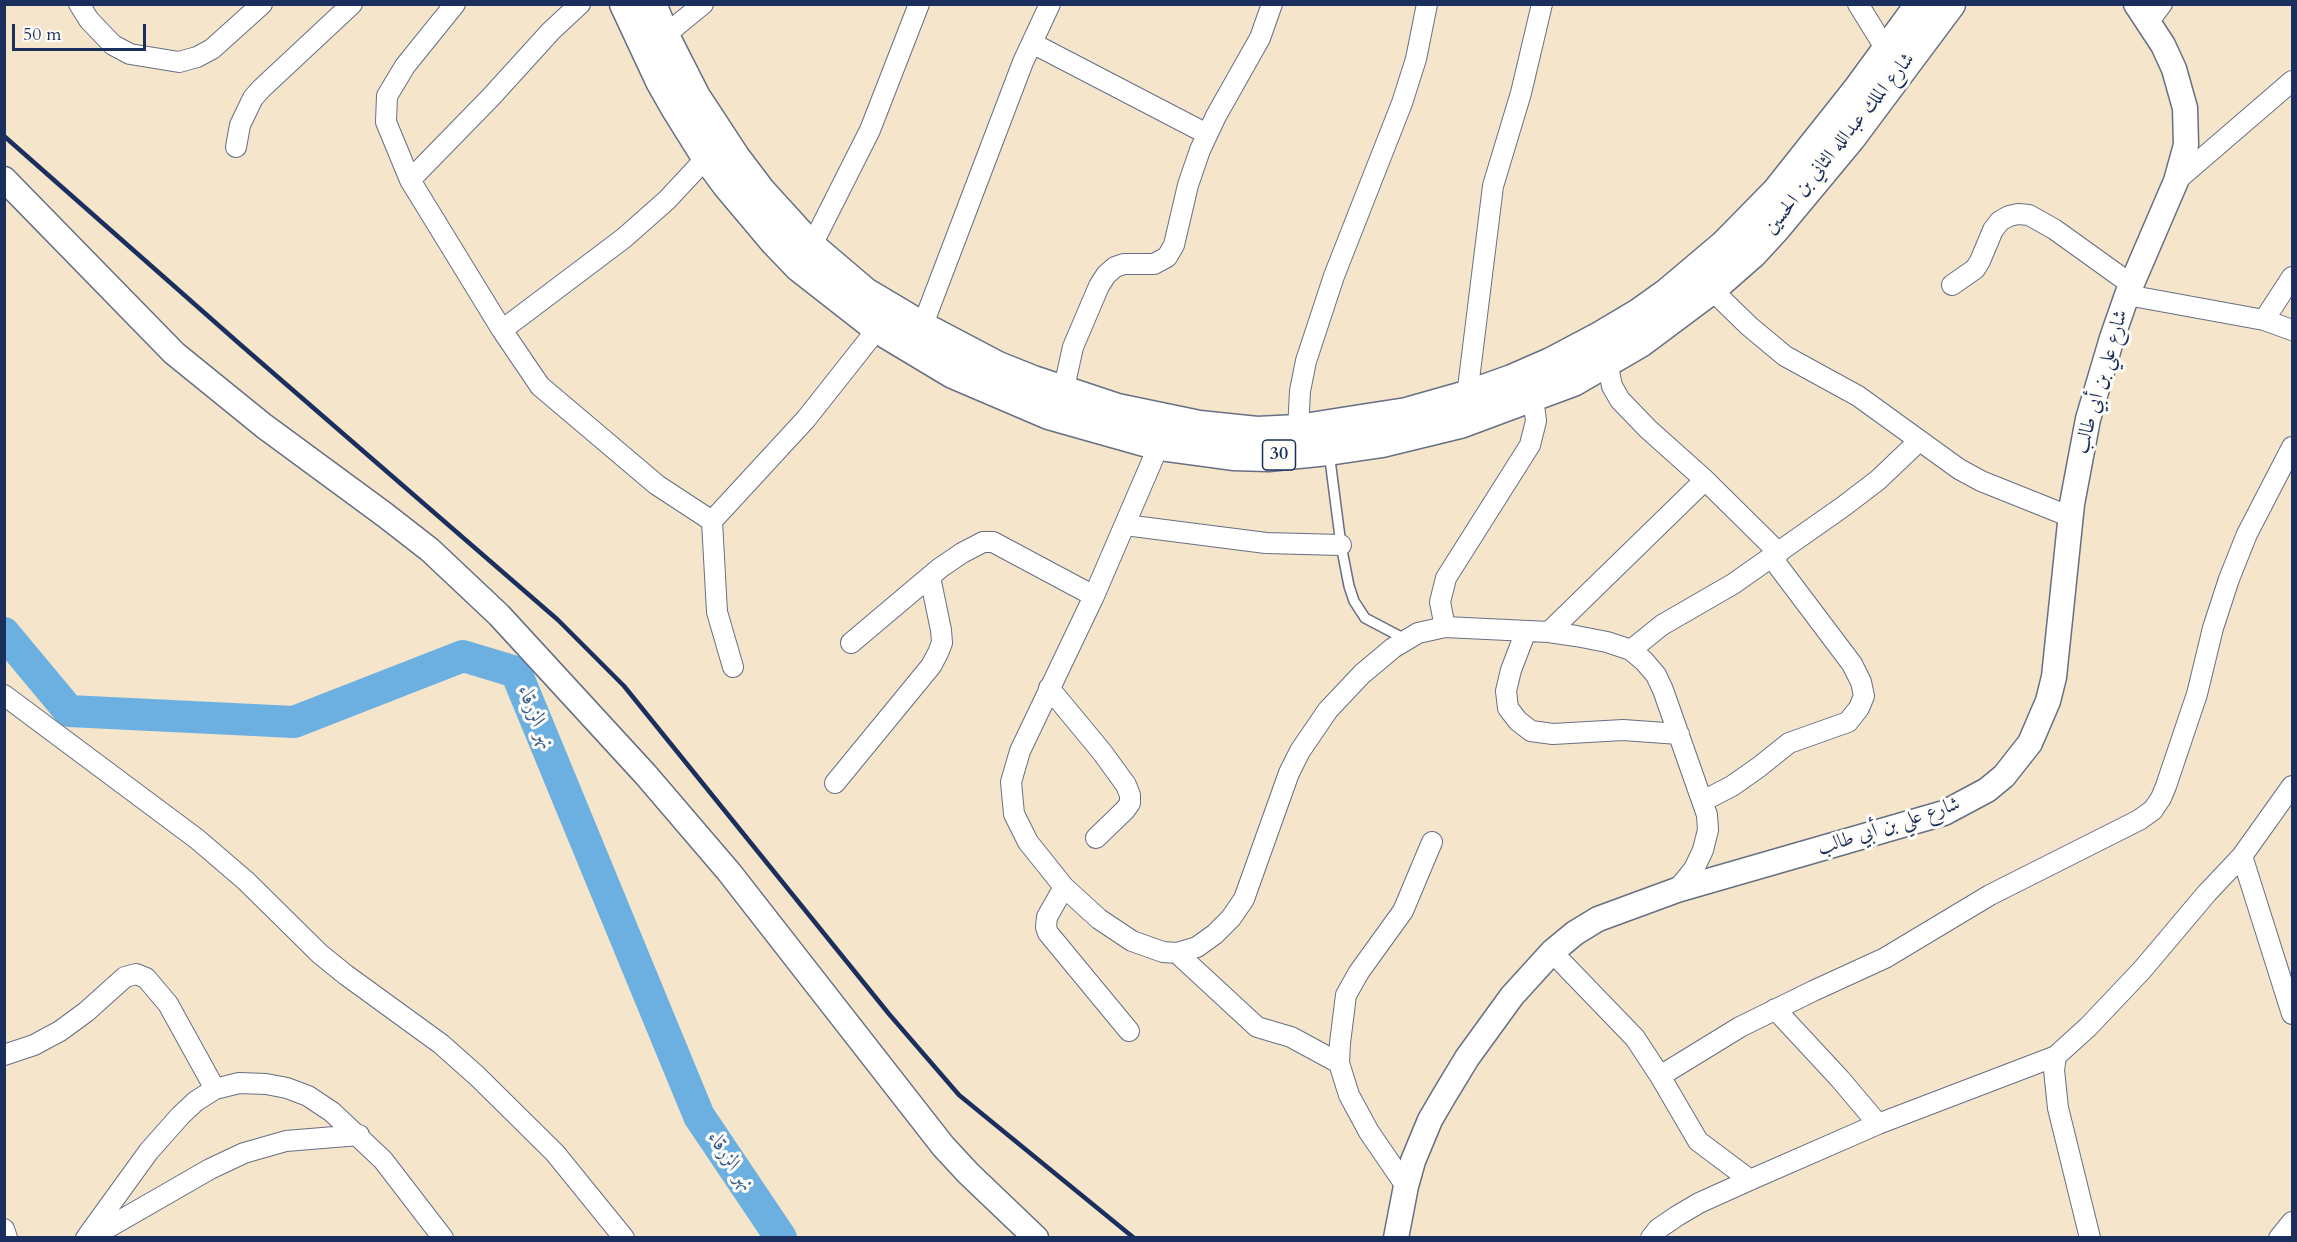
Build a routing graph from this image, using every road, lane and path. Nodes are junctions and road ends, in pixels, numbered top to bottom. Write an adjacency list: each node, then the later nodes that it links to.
1 (79, 4): 2 (street)
2 (262, 4)
3 (352, 4): 24 (street)
4 (455, 4): 27 (street)
5 (580, 4): 27 (street)
6 (625, 4): 25 (main road, شارع الملك عبدالله الثاني بن الحسين / 30)
7 (651, 4): 18 (main road, شارع الملك عبدالله الثاني بن الحسين / 30)
8 (703, 4): 18 (street)
9 (919, 4): 29 (street)
10 (1050, 4): 19 (street)
11 (1272, 4): 23 (street)
12 (1427, 4): 43 (street)
13 (1542, 4): 41 (street)
14 (1858, 4): 20 (street)
15 (1921, 4): 20 (main road, شارع الملك عبدالله الثاني بن الحسين / 30)
16 (1950, 4): 22 (main road, شارع الملك عبدالله الثاني بن الحسين / 30)
17 (2149, 10): 28 (street, شارع علي بن أبي طالب)
18 (664, 36): 29 (main road, شارع الملك عبدالله الثاني بن الحسين / 30)
19 (1032, 43): 23 (street); 35 (street)
20 (1887, 51): 22 (main road, شارع الملك عبدالله الثاني بن الحسين / 30)
21 (2292, 81): 28 (street)
22 (1867, 96): 32 (main road, شارع الملك عبدالله الثاني بن الحسين / 30); 41 (main road, شارع الملك عبدالله الثاني بن الحسين / 30)
23 (1207, 134): 40 (street)
24 (236, 147)
25 (707, 157): 36 (main road, شارع الملك عبدالله الثاني بن الحسين / 30); 37 (street)
26 (4, 179): 95 (street)
27 (410, 180): 37 (street)
28 (2176, 181): 33 (street, شارع علي بن أبي طالب)
29 (811, 247): 35 (main road, شارع الملك عبدالله الثاني بن الحسين / 30)
30 (2292, 277): 34 (street)
31 (1952, 285): 33 (street)
32 (1711, 289): 39 (main road, شارع الملك عبدالله الثاني بن الحسين / 30); 45 (street)
33 (2130, 290): 34 (street); 50 (street, شارع علي بن أبي طالب)
34 (2264, 320): 38 (street)
35 (922, 327): 40 (main road, شارع الملك عبدالله الثاني بن الحسين / 30)
36 (878, 328): 46 (main road, شارع الملك عبدالله الثاني بن الحسين / 30); 51 (street)
37 (502, 330): 51 (street)
38 (2292, 330)
39 (1607, 362): 42 (main road, شارع الملك عبدالله الثاني بن الحسين / 30); 49 (street)
40 (1063, 392): 44 (main road, شارع الملك عبدالله الثاني بن الحسين / 30)
41 (1467, 396): 43 (main road, شارع الملك عبدالله الثاني بن الحسين / 30)
42 (1533, 397): 48 (main road, شارع الملك عبدالله الثاني بن الحسين / 30); 57 (street)
43 (1298, 430): 44 (main road, شارع الملك عبدالله الثاني بن الحسين / 30)
44 (1197, 438): 46 (main road, شارع الملك عبدالله الثاني بن الحسين / 30); 48 (main road, شارع الملك عبدالله الثاني بن الحسين / 30)
45 (1919, 441): 50 (street); 54 (street)
46 (1159, 445): 52 (street)
47 (2292, 447): 77 (street)
48 (1329, 450): 53 (lane)
49 (1705, 480): 54 (street); 59 (street)
50 (2071, 516): 74 (street, شارع علي بن أبي طالب)
51 (712, 521): 63 (street)
52 (1125, 525): 53 (street); 56 (street)
53 (1341, 545): 60 (lane)
54 (1775, 555): 62 (street); 69 (street)
55 (930, 577): 56 (street); 61 (street); 67 (street)
56 (1094, 596): 64 (street)
57 (1445, 627): 58 (street); 60 (street)
58 (1526, 631): 59 (street); 66 (street)
59 (1549, 632): 62 (street)
60 (1406, 639): 76 (street)
61 (851, 642)
62 (1631, 650): 66 (street)
63 (733, 667)
64 (1049, 688): 70 (street); 73 (street)
65 (4, 695): 94 (street)
66 (1679, 734): 69 (street)
67 (835, 783)
68 (2292, 786): 72 (street)
69 (1703, 801): 74 (street)
70 (1096, 838)
71 (1432, 842): 82 (street)
72 (2242, 856): 78 (street); 81 (street)
73 (1064, 887): 76 (street); 79 (street)
74 (1677, 890): 75 (street, شارع علي بن أبي طالب)
75 (1552, 952): 83 (street); 88 (street, شارع علي بن أبي طالب)
76 (1177, 953): 82 (street)
77 (1775, 1009): 83 (street); 85 (street)
78 (2292, 1014)
79 (1129, 1031)
80 (4, 1055): 84 (street)
81 (2056, 1056): 85 (street); 98 (street)
82 (1339, 1063): 88 (street)
83 (1660, 1076): 87 (street)
84 (215, 1089): 86 (street); 92 (street)
85 (1878, 1124): 87 (street)
86 (359, 1135): 92 (street); 93 (street)
87 (1750, 1180): 97 (street)
88 (1406, 1186): 96 (street, شارع علي بن أبي طالب)
89 (2292, 1222): 99 (street)
90 (4, 1229): 91 (street)
91 (6, 1238)
92 (88, 1238)
93 (443, 1238)
94 (624, 1238)
95 (1036, 1238)
96 (1396, 1238)
97 (1651, 1238)
98 (2090, 1238)
99 (2279, 1238)

